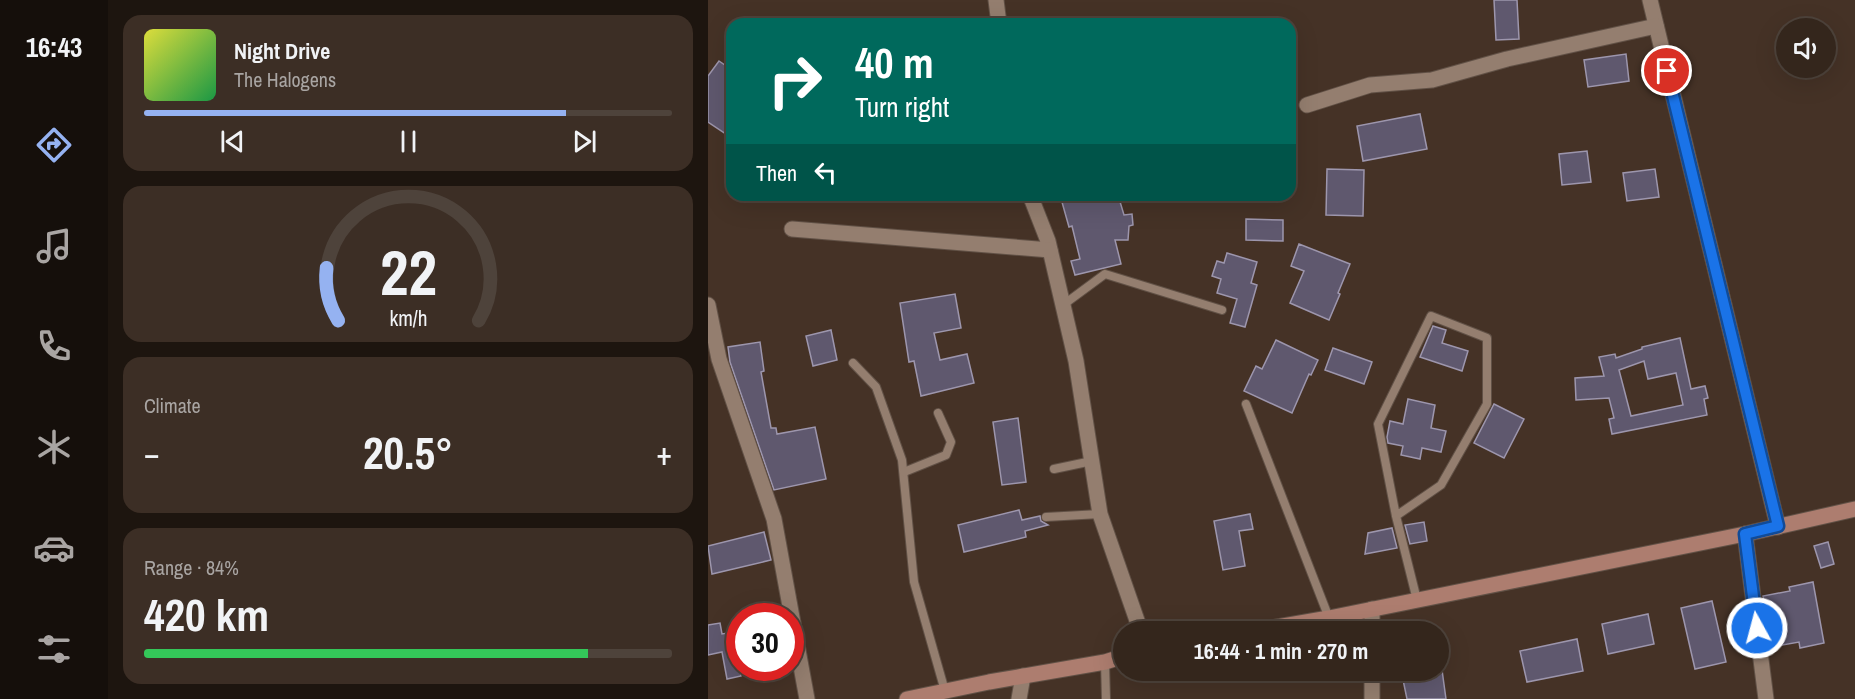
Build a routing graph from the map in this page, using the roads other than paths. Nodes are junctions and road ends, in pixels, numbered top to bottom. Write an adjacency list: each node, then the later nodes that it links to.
1 (996, 0): 3 (street)
2 (1650, 0): 4 (street)
3 (998, 18)
4 (1656, 26): 5 (street); 22 (street)
5 (1307, 105)
6 (1032, 201): 8 (street)
7 (792, 229): 8 (street)
8 (1050, 250): 10 (street)
9 (708, 305): 35 (street)
10 (1063, 305): 11 (lane); 15 (street)
11 (1222, 310)
12 (853, 363): 17 (lane)
13 (1246, 404): 26 (lane)
14 (938, 413): 17 (lane)
15 (1092, 461): 16 (lane); 19 (street)
16 (1054, 469)
17 (904, 472): 34 (lane)
18 (1855, 509): 22 (main road)
19 (1100, 514): 21 (lane); 27 (street)
20 (1396, 516): 20 (lane); 24 (lane)
21 (1046, 518)
22 (1778, 526): 23 (main road)
23 (1745, 534): 24 (main road); 40 (street)
24 (1417, 600): 25 (main road)
25 (1372, 609): 26 (main road); 29 (street)
26 (1329, 618): 28 (main road)
27 (1137, 621)
28 (1311, 621)
29 (1372, 621)
30 (1113, 659): 31 (main road)
31 (1105, 662): 32 (main road); 38 (lane)
32 (1023, 676): 34 (main road); 37 (street)
33 (1372, 681): 39 (street)
34 (945, 691): 36 (main road)
35 (807, 699)
36 (907, 699)
37 (1019, 699)
38 (1106, 699)
39 (1372, 699)
40 (1766, 699)

